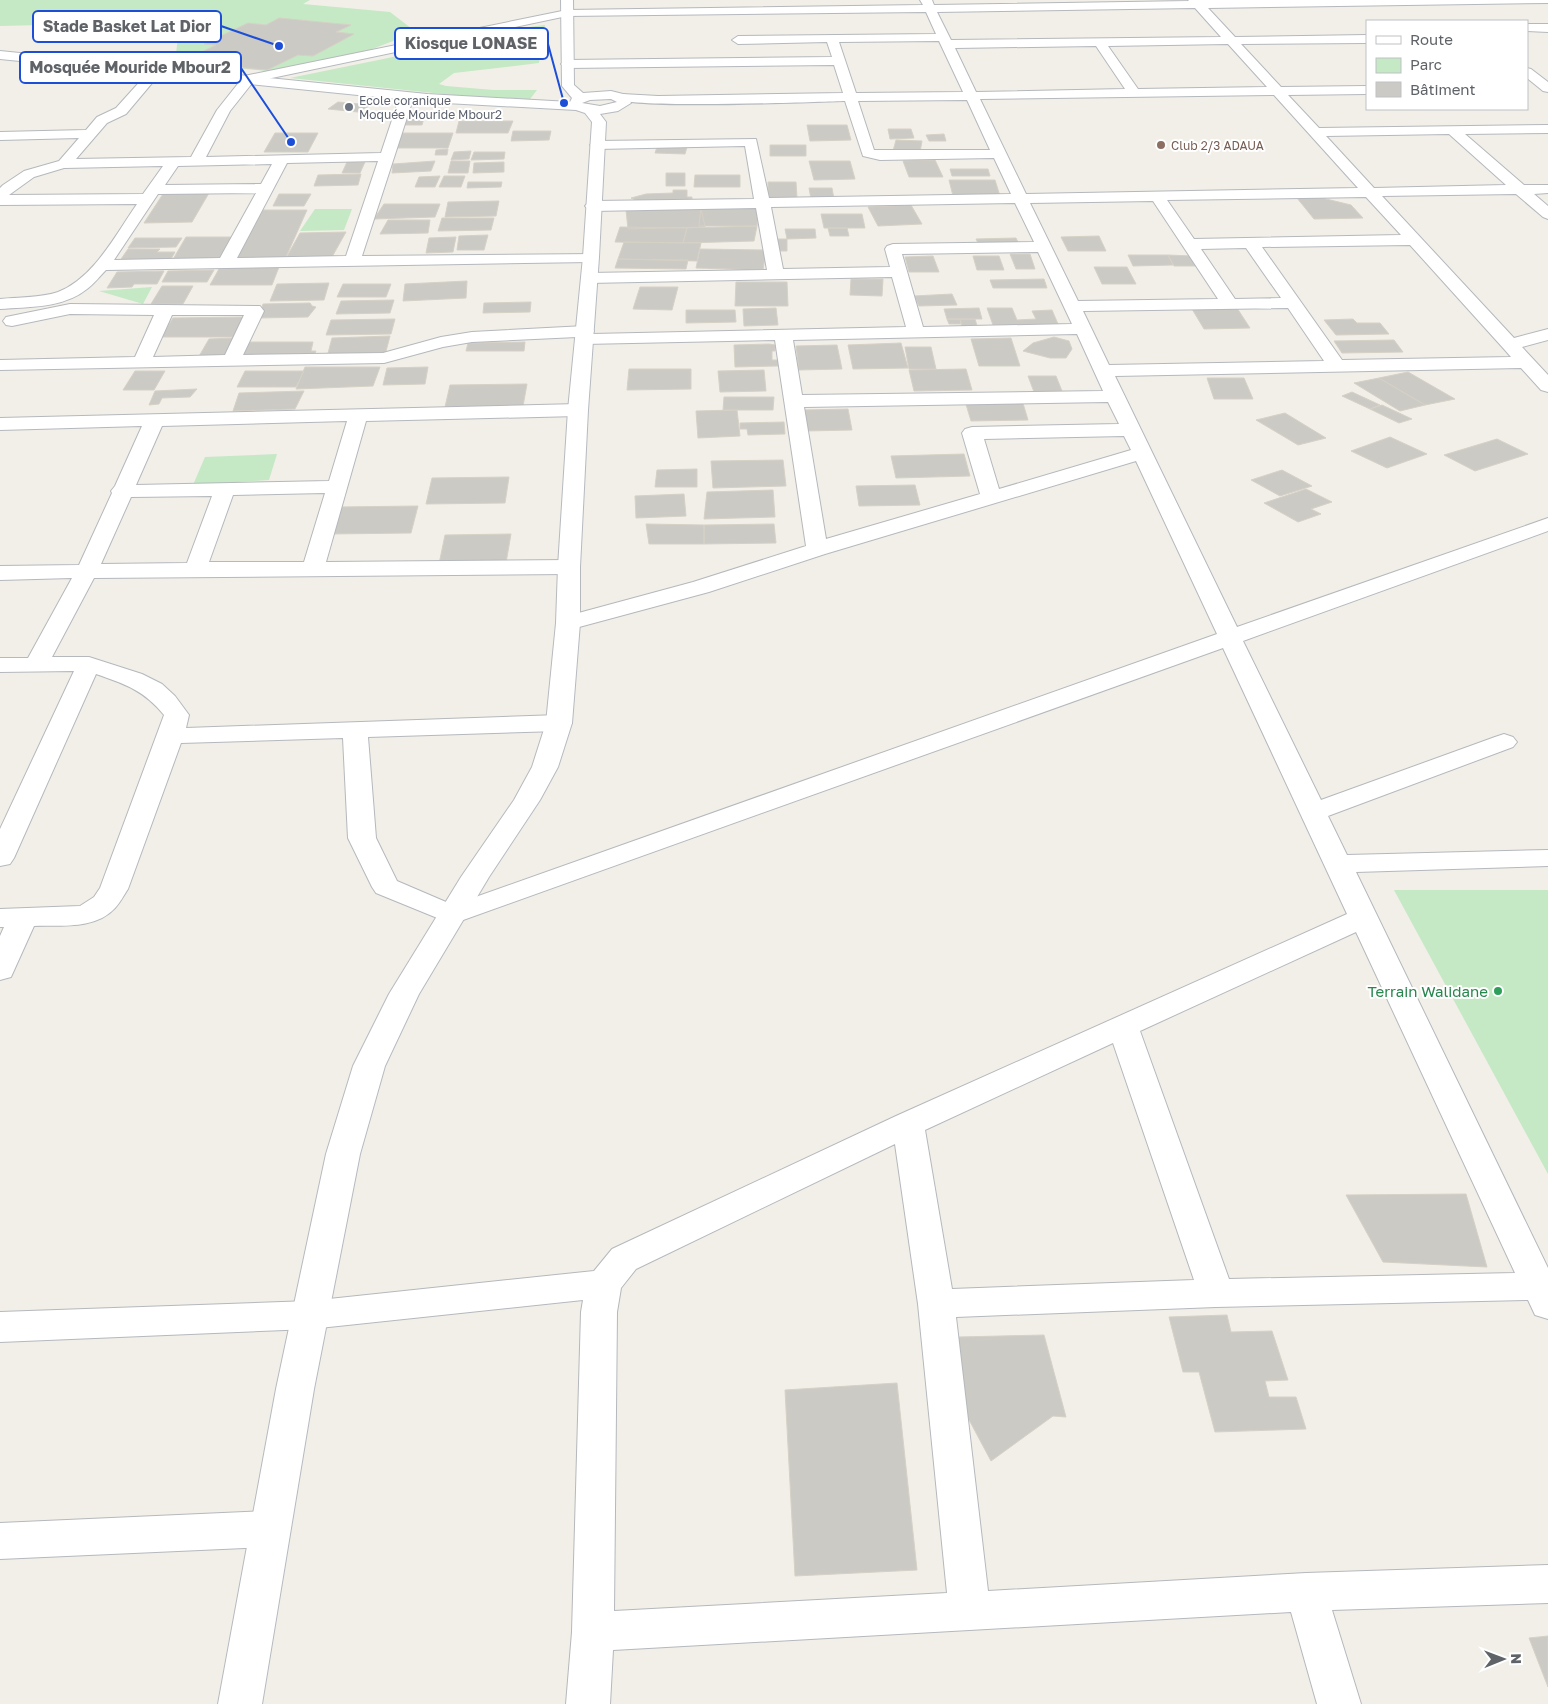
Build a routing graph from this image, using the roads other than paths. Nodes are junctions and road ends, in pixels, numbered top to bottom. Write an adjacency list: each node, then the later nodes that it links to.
1 (623, 0): 10 (street)
2 (1498, 0): 3 (street); 4 (street)
3 (1548, 0)
4 (1435, 1): 6 (street); 11 (street)
5 (1196, 2): 6 (street); 7 (street); 18 (street)
6 (1309, 2)
7 (1036, 3): 8 (street)
8 (928, 4): 12 (street); 17 (street)
9 (567, 6): 10 (street); 24 (street); 26 (street)
10 (622, 12): 12 (street)
11 (1448, 12)
12 (735, 20): 15 (street); 21 (street)
13 (1528, 28): 14 (street)
14 (1548, 28)
15 (832, 39): 17 (street); 22 (street)
16 (1366, 39): 18 (street)
17 (945, 40): 19 (street); 33 (street)
18 (1231, 40): 19 (street); 30 (street)
19 (1099, 42): 31 (street)
20 (0, 55): 23 (street)
21 (740, 61): 22 (street); 24 (street)
22 (839, 61): 34 (street)
23 (157, 70): 26 (street); 39 (street)
24 (566, 70): 35 (street); 35 (street)
25 (1528, 73): 28 (street)
26 (249, 79): 32 (street); 45 (street)
27 (1528, 88): 28 (street)
28 (1548, 88)
29 (1366, 90): 30 (street)
30 (1278, 91): 31 (street); 38 (street)
31 (1134, 93): 33 (street)
32 (408, 96): 35 (street); 42 (street)
33 (971, 96): 34 (street); 41 (street)
34 (849, 97): 35 (street); 41 (street)
35 (598, 109): 55 (street); 56 (street)
36 (1548, 129): 37 (street)
37 (1452, 130): 38 (street); 49 (street)
38 (1315, 132): 50 (street)
39 (89, 134): 40 (street); 46 (street)
40 (0, 136)
41 (999, 154): 54 (street)
42 (387, 157): 43 (street); 62 (street)
43 (282, 159): 45 (street); 47 (street)
44 (174, 161): 45 (street); 46 (street); 51 (street)
45 (196, 161)
46 (64, 164): 52 (street)
47 (266, 188): 51 (street); 63 (street)
48 (1548, 189): 49 (street)
49 (1520, 190): 50 (street); 57 (street)
50 (1370, 192): 53 (street); 58 (street)
51 (150, 194): 52 (street); 64 (street)
52 (0, 196)
53 (1157, 196): 54 (street); 60 (street)
54 (1021, 198): 55 (street); 61 (street)
55 (763, 203): 56 (street); 67 (street)
56 (592, 206): 65 (street)
57 (1548, 214)
58 (1414, 240): 59 (street); 79 (street)
59 (1250, 243): 60 (street); 69 (street)
60 (1189, 244): 71 (street)
61 (1044, 247): 66 (street); 72 (street)
62 (352, 261): 63 (street); 65 (street)
63 (226, 263): 64 (street)
64 (102, 266): 68 (street)
65 (590, 267): 67 (street); 78 (street)
66 (899, 272): 67 (street); 75 (street)
67 (776, 274)
68 (23, 303): 70 (street); 73 (street)
69 (1293, 303): 71 (street); 84 (street)
70 (0, 304)
71 (1230, 304): 72 (street)
72 (1072, 306): 74 (street)
73 (165, 310): 80 (street); 82 (street)
74 (1083, 329): 75 (street); 85 (street)
75 (916, 332): 76 (street)
76 (783, 334): 78 (street); 88 (street)
77 (1548, 334): 79 (street)
78 (585, 335): 80 (street); 89 (street)
79 (1510, 346): 81 (street)
80 (231, 362): 82 (street)
81 (1526, 362): 84 (street); 86 (street)
82 (141, 363): 83 (street)
83 (0, 365)
84 (1337, 366): 85 (street)
85 (1102, 370): 87 (street)
86 (1548, 386)
87 (1115, 396): 88 (street); 93 (street)
88 (793, 401): 100 (street)
89 (578, 410): 90 (street); 101 (street)
90 (358, 416): 91 (street); 95 (street)
91 (155, 420): 92 (street); 97 (street)
92 (0, 424)
93 (1131, 430): 94 (street); 98 (street)
94 (1142, 453): 98 (street); 107 (street)
95 (338, 487): 96 (street); 103 (street)
96 (225, 489): 97 (street); 102 (street)
97 (121, 491): 104 (street)
98 (992, 498): 100 (street)
99 (1548, 524): 107 (street)
100 (817, 549): 106 (street)
101 (569, 567): 103 (street); 106 (street)
102 (196, 569): 103 (street); 104 (street)
103 (313, 570)
104 (87, 571): 105 (street); 110 (street)
105 (0, 573)
106 (568, 623): 111 (street)
107 (1230, 638): 115 (street); 119 (street)
108 (89, 664): 110 (street); 113 (street); 116 (street)
109 (0, 665): 110 (street)
110 (36, 665)
111 (559, 723): 112 (street); 119 (street)
112 (355, 730): 113 (street); 119 (street)
113 (171, 736): 120 (street)
114 (1504, 742): 115 (street)
115 (1313, 812): 118 (street)
116 (0, 858)
117 (1548, 858): 118 (street)
118 (1338, 864): 121 (street)
119 (452, 915): 129 (street)
120 (12, 917): 122 (street)
121 (1364, 918): 123 (street); 127 (street)
122 (0, 970)
123 (1124, 1027): 124 (street); 126 (street)
124 (908, 1124): 125 (street); 128 (street)
125 (604, 1284): 129 (street); 136 (street)
126 (1216, 1293): 127 (street); 128 (street)
127 (1544, 1296)
128 (936, 1304): 135 (street)
129 (310, 1315): 130 (street); 131 (street)
130 (0, 1328)
131 (270, 1529): 132 (street); 137 (street)
132 (0, 1541)
133 (1548, 1584): 134 (street)
134 (1306, 1592): 135 (street); 139 (street)
135 (970, 1612): 136 (street)
136 (593, 1632): 138 (street)
137 (240, 1704)
138 (588, 1704)
139 (1339, 1704)

